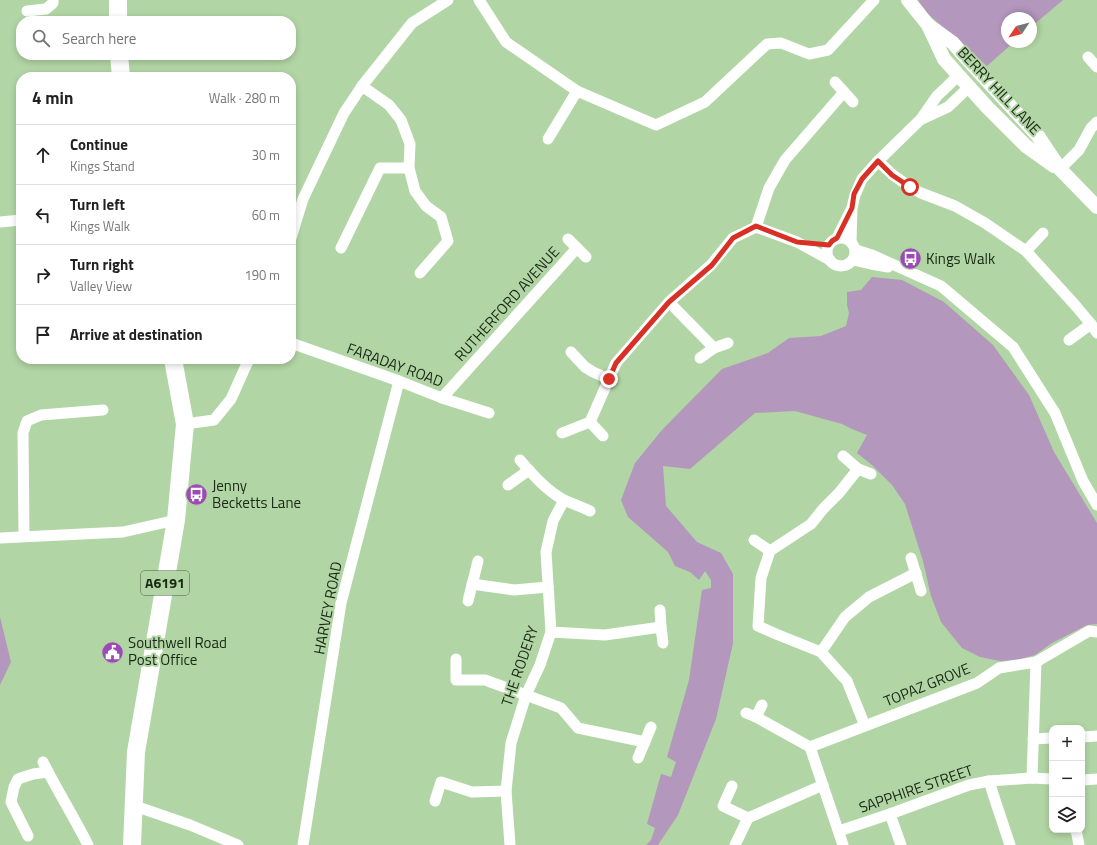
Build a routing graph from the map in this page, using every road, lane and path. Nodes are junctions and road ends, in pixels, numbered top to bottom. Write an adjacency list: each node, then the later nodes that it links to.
1 (53, 0): 7 (street)
2 (118, 0): 8 (main road)
3 (448, 0): 15 (street)
4 (479, 0): 17 (street)
5 (874, 0): 17 (street)
6 (908, 0): 13 (street)
7 (26, 11)
8 (118, 16)
9 (1088, 57): 11 (street)
10 (119, 60): 12 (main road)
11 (1097, 67)
12 (121, 72)
13 (968, 72): 16 (street, BERRY HILL LANE); 20 (street); 25 (street, BERRY HILL LANE)
14 (836, 82): 18 (street)
15 (362, 86): 24 (street); 30 (street)
16 (969, 87): 20 (street); 25 (street, BERRY HILL LANE)
17 (577, 91): 22 (street)
18 (844, 92): 19 (street); 31 (street)
19 (853, 102)
20 (921, 119): 23 (street)
21 (1097, 122): 25 (street)
22 (548, 139)
23 (878, 161): 27 (street); 39 (street)
24 (409, 168): 36 (street); 42 (street)
25 (1060, 169): 26 (street, BERRY HILL LANE)
26 (1097, 207)
27 (852, 208): 35 (street); 38 (street)
28 (16, 220): 29 (street)
29 (0, 222)
30 (296, 222)
31 (756, 226): 34 (street); 43 (street)
32 (1043, 233): 39 (street)
33 (568, 239): 37 (street, RUTHERFORD AVENUE)
34 (797, 242): 35 (street); 41 (street)
35 (833, 242): 38 (street); 41 (street)
36 (341, 248)
37 (577, 248): 40 (street, RUTHERFORD AVENUE); 55 (street, RUTHERFORD AVENUE)
38 (853, 251): 41 (street); 69 (street)
39 (1026, 251): 44 (street)
40 (586, 258)
41 (830, 260)
42 (420, 273)
43 (669, 302): 48 (street); 53 (street)
44 (1094, 329): 45 (street)
45 (1069, 340)
46 (728, 343): 48 (street)
47 (296, 345): 54 (street, FARADAY ROAD)
48 (714, 348): 50 (street)
49 (572, 352): 53 (street)
50 (700, 358)
51 (173, 364): 59 (main road, A6191)
52 (247, 364): 59 (street)
53 (609, 379): 58 (street)
54 (399, 381): 55 (street, FARADAY ROAD); 120 (street, HARVEY ROAD)
55 (442, 398): 57 (street, FARADAY ROAD)
56 (103, 410): 72 (street)
57 (489, 413)
58 (590, 422): 60 (street); 61 (street)
59 (185, 424): 71 (main road, A6191)
60 (562, 433)
61 (603, 436)
62 (843, 456): 64 (street)
63 (520, 460): 65 (street)
64 (858, 469): 66 (street); 75 (street)
65 (529, 470): 67 (street); 68 (street)
66 (871, 474)
67 (508, 485)
68 (564, 500): 70 (street); 80 (street, THE RODERY)
69 (1097, 505)
70 (590, 511)
71 (176, 520): 72 (street); 111 (main road, A6191)
72 (24, 536): 73 (street)
73 (0, 538)
74 (754, 540): 75 (street)
75 (770, 551): 88 (street)
76 (911, 558): 78 (street)
77 (478, 561): 79 (street)
78 (916, 573): 81 (street); 88 (street)
79 (472, 584): 80 (street); 82 (street)
80 (548, 587): 85 (street, THE RODERY)
81 (922, 591)
82 (468, 601)
83 (660, 610): 84 (street)
84 (660, 627): 85 (street); 87 (street)
85 (551, 632): 91 (street, THE RODERY)
86 (1097, 632): 90 (street, TOPAZ GROVE)
87 (663, 643)
88 (821, 652): 93 (street)
89 (456, 659): 91 (street)
90 (1036, 662): 93 (street, TOPAZ GROVE); 98 (street)
91 (526, 695): 99 (street); 109 (street, THE RODERY)
92 (762, 705): 100 (street)
93 (865, 726): 100 (street, TOPAZ GROVE)
94 (651, 727): 99 (street)
95 (1097, 736): 96 (street)
96 (1085, 737)
97 (1049, 738): 98 (street)
98 (1033, 739): 102 (street)
99 (645, 742): 101 (street)
100 (810, 747): 107 (street)
101 (638, 758)
102 (1032, 778): 104 (street, SAPPHIRE STREET); 106 (street, SAPPHIRE STREET)
103 (1097, 778): 105 (street)
104 (1049, 779)
105 (1085, 780)
106 (989, 781): 112 (street, SAPPHIRE STREET); 125 (street)
107 (823, 785): 113 (street); 114 (street)
108 (732, 786): 113 (street)
109 (506, 791): 110 (street); 121 (street, THE RODERY)
110 (435, 800)
111 (134, 806): 118 (main road, A6191); 119 (street)
112 (890, 814): 114 (street, SAPPHIRE STREET); 124 (street)
113 (748, 818): 122 (street)
114 (838, 831): 123 (street)
115 (1077, 833): 126 (street)
116 (28, 836): 117 (street)
117 (88, 845)
118 (132, 845)
119 (238, 845)
120 (303, 845)
121 (510, 845)
122 (735, 845)
123 (843, 845)
124 (901, 845)
125 (1010, 845)
126 (1079, 845)

